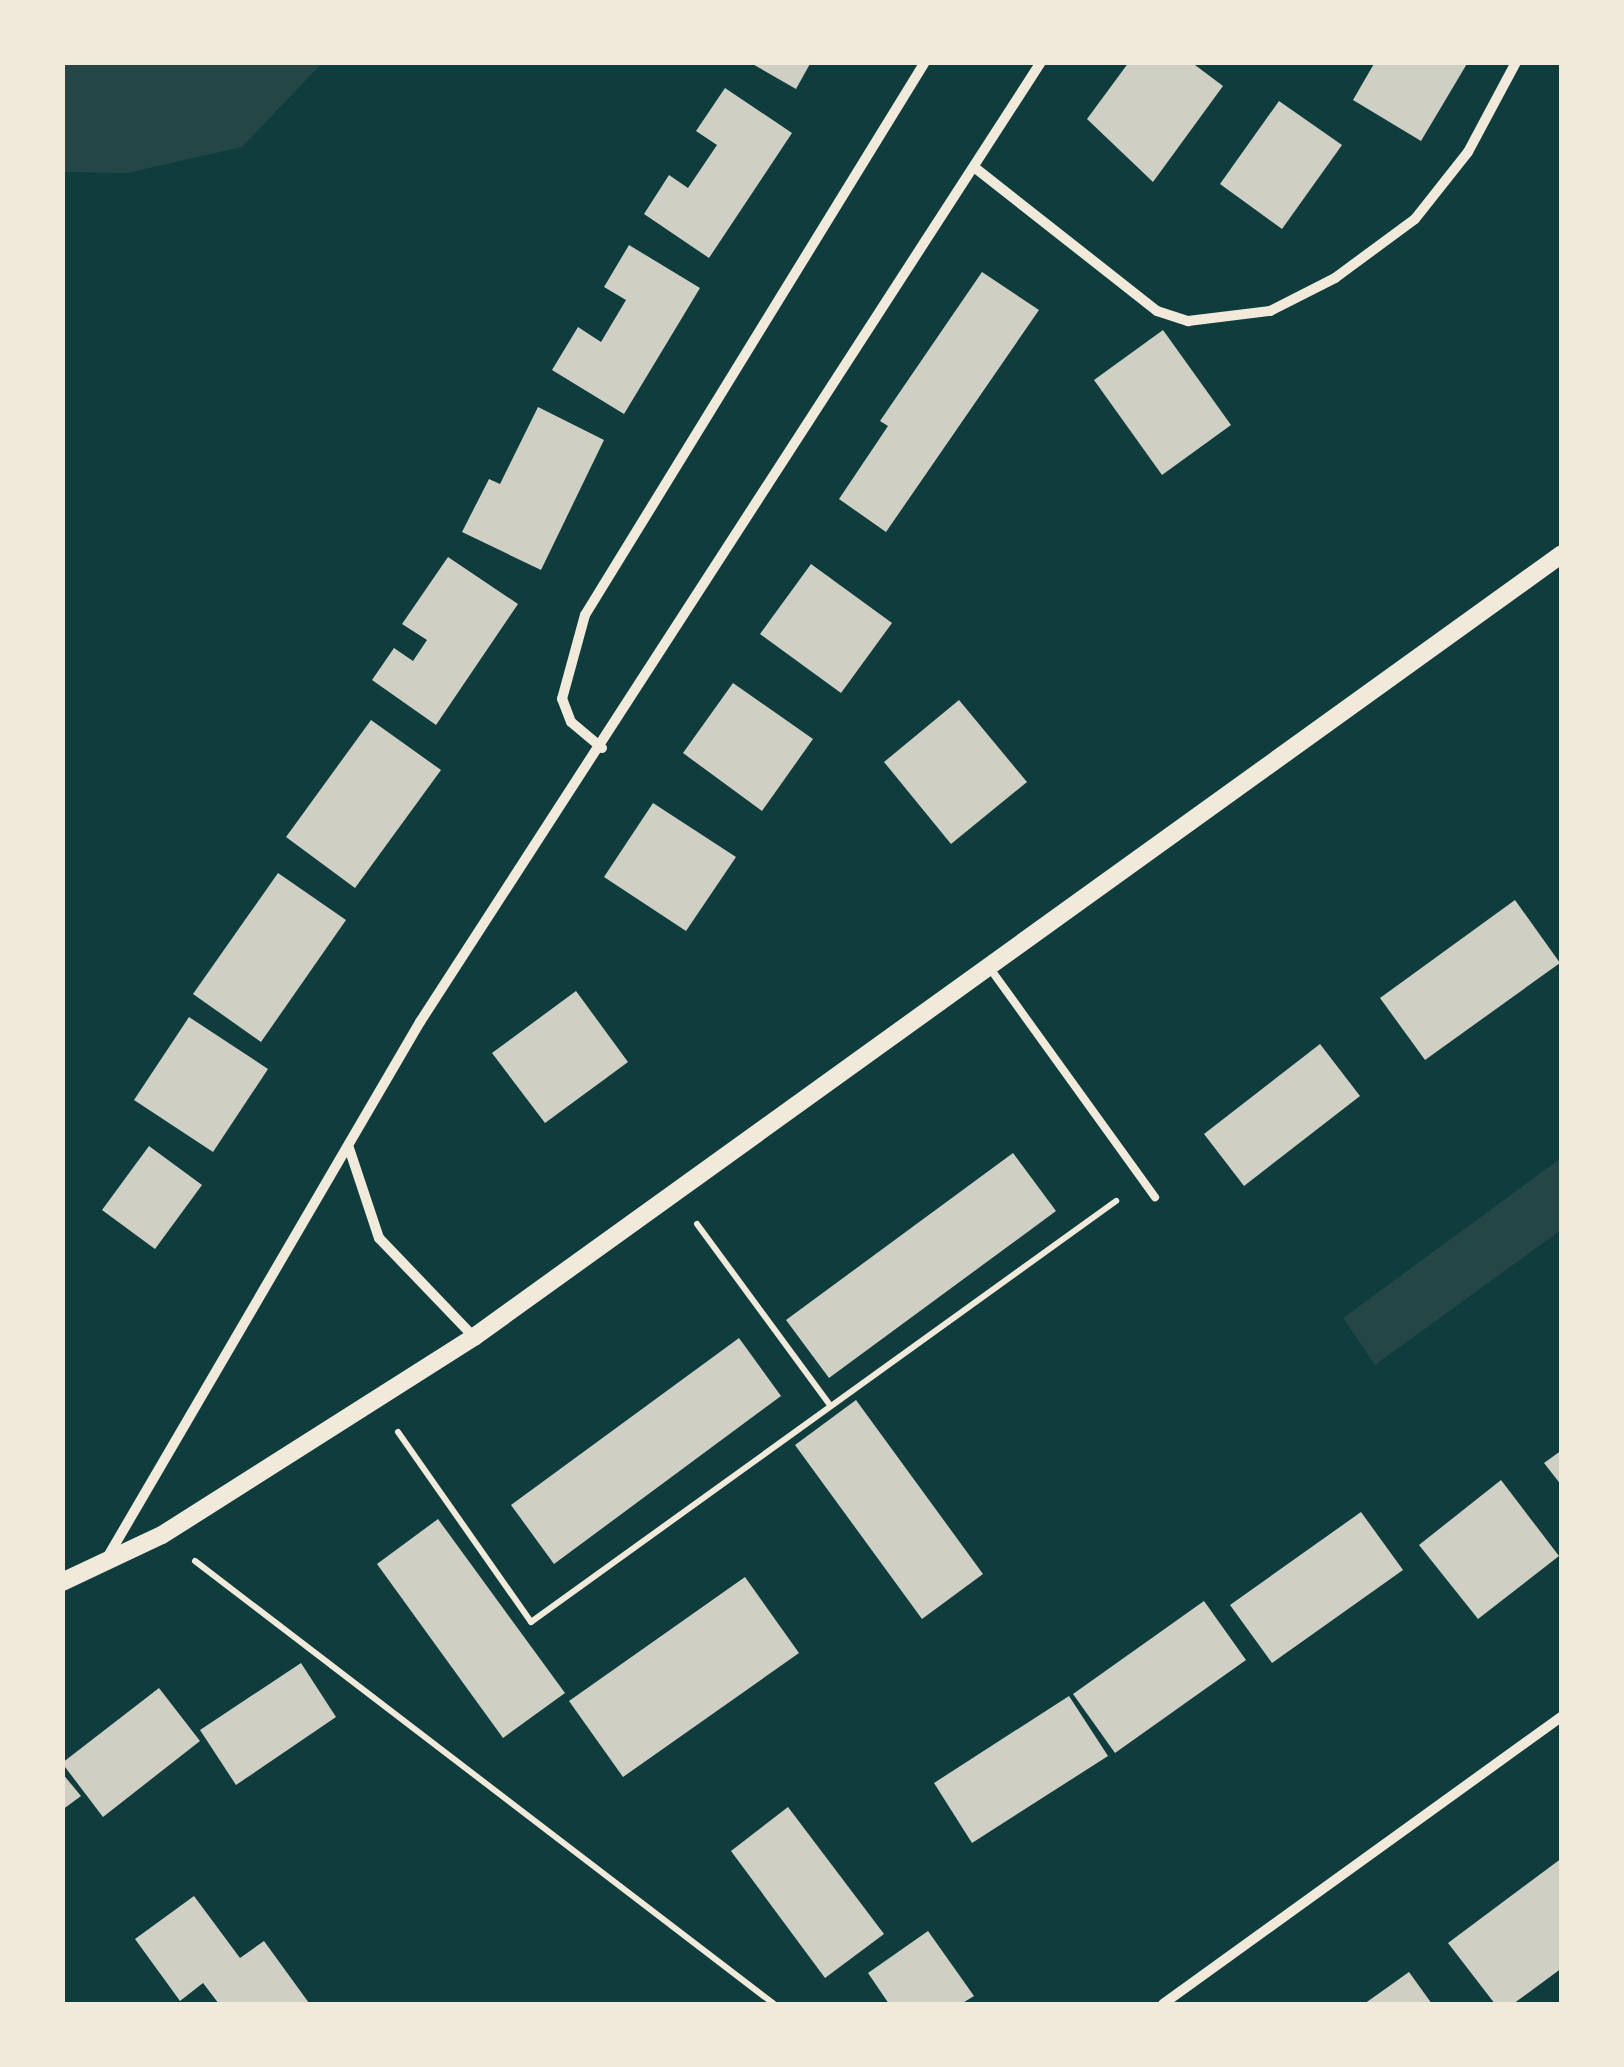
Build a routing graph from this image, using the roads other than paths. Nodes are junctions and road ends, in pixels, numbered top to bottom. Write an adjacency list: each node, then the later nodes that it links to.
1 (925, 62): 6 (street)
2 (1041, 62): 4 (street)
3 (1516, 62): 4 (street)
4 (974, 166): 6 (street)
5 (1562, 554): 7 (street)
6 (602, 748): 8 (street)
7 (989, 967): 9 (lane); 10 (street)
8 (349, 1148): 10 (street); 11 (street)
9 (1155, 1196)
10 (474, 1337): 11 (street)
11 (104, 1561): 12 (street)
12 (62, 1582)
13 (1562, 1716): 14 (street)
14 (1163, 2004)

